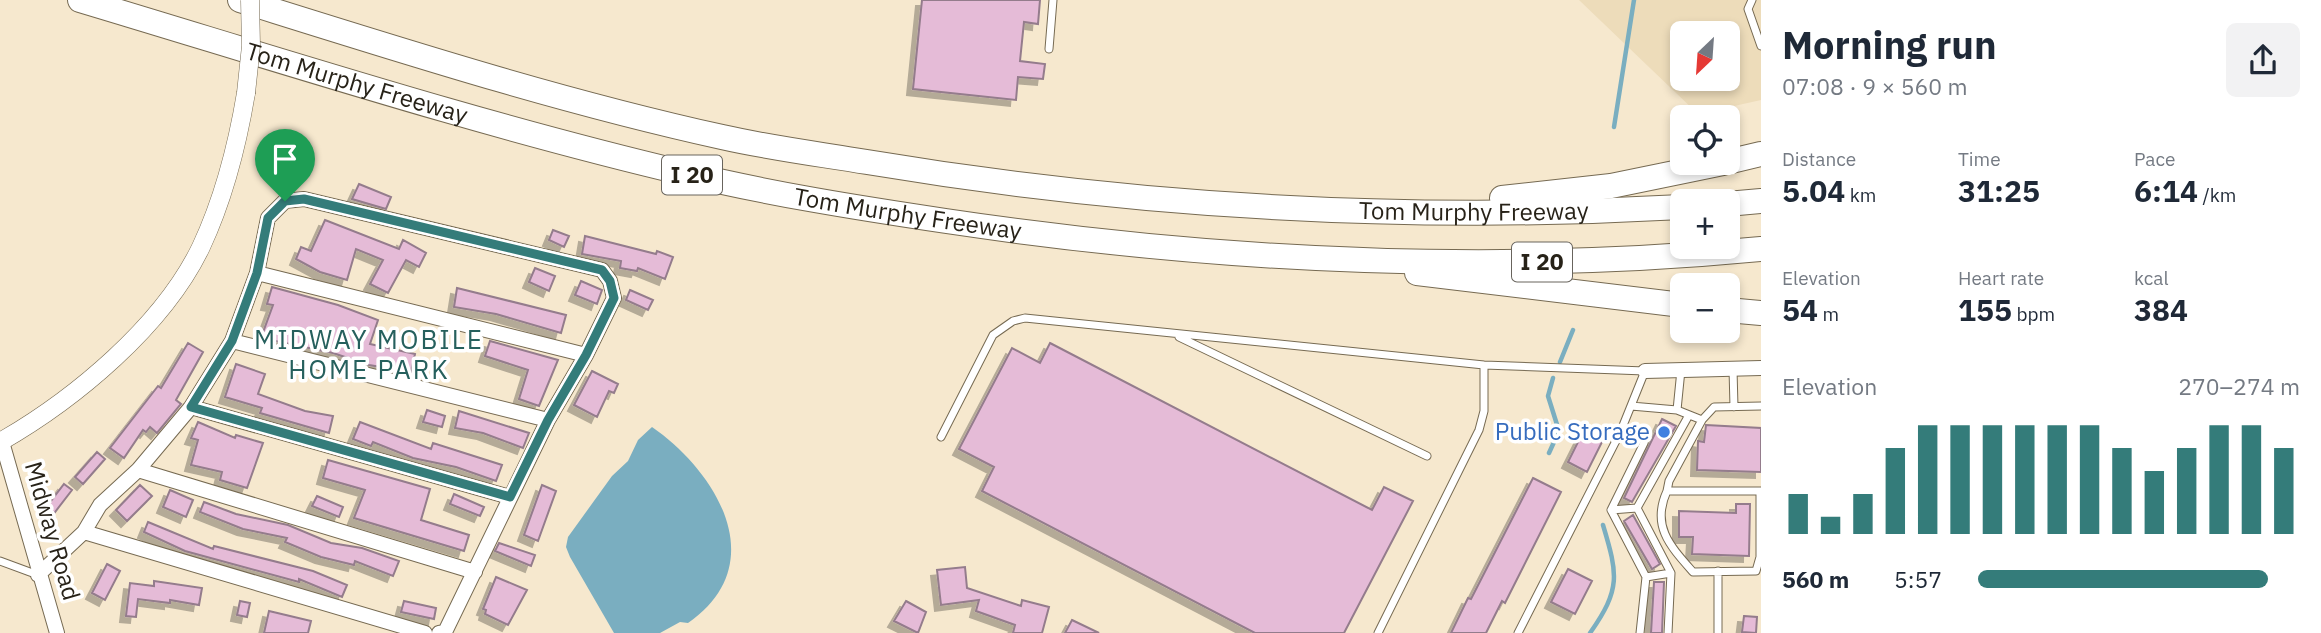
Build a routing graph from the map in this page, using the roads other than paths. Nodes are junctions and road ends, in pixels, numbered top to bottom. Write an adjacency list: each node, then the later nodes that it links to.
1 (80, 0): 16 (highway, Tom Murphy Freeway / I 20)
2 (240, 0): 14 (highway, Tom Murphy Freeway / I 20)
3 (250, 0): 38 (street, bridge)
4 (1053, 0): 7 (lane)
5 (1752, 0): 6 (lane)
6 (1761, 46)
7 (1049, 49)
8 (1761, 154): 9 (highway)
9 (1740, 159)
10 (1670, 174): 14 (highway)
11 (1761, 201): 12 (highway)
12 (1740, 203)
13 (1670, 207): 14 (highway, Tom Murphy Freeway / I 20)
14 (1344, 210)
15 (1761, 249): 16 (highway, Tom Murphy Freeway / I 20)
16 (1323, 259): 18 (highway)
17 (257, 273): 22 (street); 23 (street); 23 (street)
18 (1670, 304)
19 (1740, 311): 20 (highway)
20 (1761, 313)
21 (1174, 334): 24 (lane); 37 (lane); 40 (lane)
22 (232, 341): 31 (street); 36 (street)
23 (586, 355): 36 (street)
24 (1484, 365): 28 (lane); 57 (lane)
25 (1761, 368): 26 (street)
26 (1733, 369): 27 (street); 32 (lane)
27 (1681, 370): 28 (street); 33 (lane)
28 (1646, 371): 29 (lane)
29 (1631, 406): 33 (lane); 58 (lane)
30 (1761, 406): 32 (lane)
31 (191, 407): 41 (street); 44 (street)
32 (1734, 407): 35 (lane)
33 (1677, 410): 34 (lane)
34 (1689, 415): 35 (lane); 45 (lane)
35 (1702, 419): 42 (lane)
36 (548, 420): 44 (street)
37 (941, 436)
38 (1, 442): 52 (street, Midway Road)
39 (1644, 443): 46 (lane)
40 (1427, 456)
41 (138, 470): 47 (street); 50 (street)
42 (1667, 491): 43 (lane); 49 (lane)
43 (1761, 491): 49 (lane)
44 (510, 497): 50 (street)
45 (1637, 508): 46 (lane); 51 (lane)
46 (1611, 510): 53 (lane)
47 (84, 532): 52 (street); 55 (street)
48 (0, 561): 52 (lane)
49 (1718, 571): 61 (lane)
50 (475, 572): 56 (street)
51 (1671, 573): 53 (lane); 60 (lane)
52 (38, 575): 54 (street, Midway Road)
53 (1646, 577): 59 (lane)
54 (57, 633)
55 (425, 633)
56 (439, 633)
57 (1378, 633)
58 (1518, 633)
59 (1640, 633)
60 (1668, 633)
61 (1718, 633)

